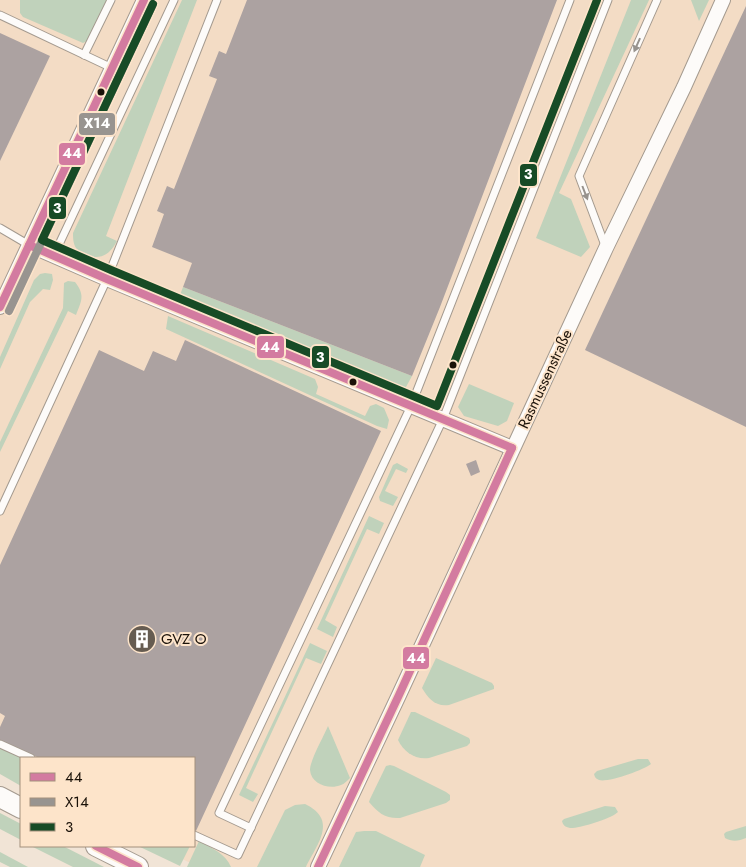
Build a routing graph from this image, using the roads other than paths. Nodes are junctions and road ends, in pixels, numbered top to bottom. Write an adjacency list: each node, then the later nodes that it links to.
1 (111, 0): 10 (lane)
2 (144, 0): 11 (street)
3 (174, 0): 15 (lane)
4 (216, 0): 16 (lane)
5 (570, 0): 18 (lane)
6 (608, 0): 19 (lane)
7 (656, 0): 14 (lane, one-way to 14)
8 (723, 0): 14 (street, Rasmussenstraße)
9 (0, 15): 10 (lane)
10 (84, 55): 11 (lane)
11 (112, 68): 13 (street)
12 (0, 228): 13 (lane)
13 (29, 245): 15 (street); 17 (street)
14 (606, 248): 20 (street, Rasmussenstraße)
15 (54, 255): 16 (street)
16 (107, 279): 18 (street); 21 (lane)
17 (0, 307)
18 (411, 406): 19 (street); 26 (lane)
19 (443, 419): 20 (street); 26 (lane)
20 (512, 448): 30 (street, Rasmussenstraße)
21 (0, 511)
22 (0, 744): 23 (lane)
23 (29, 757)
24 (0, 797): 25 (main road)
25 (20, 807)
26 (251, 828): 27 (lane)
27 (195, 835)
28 (98, 847): 29 (main road)
29 (138, 867)
30 (318, 867)

